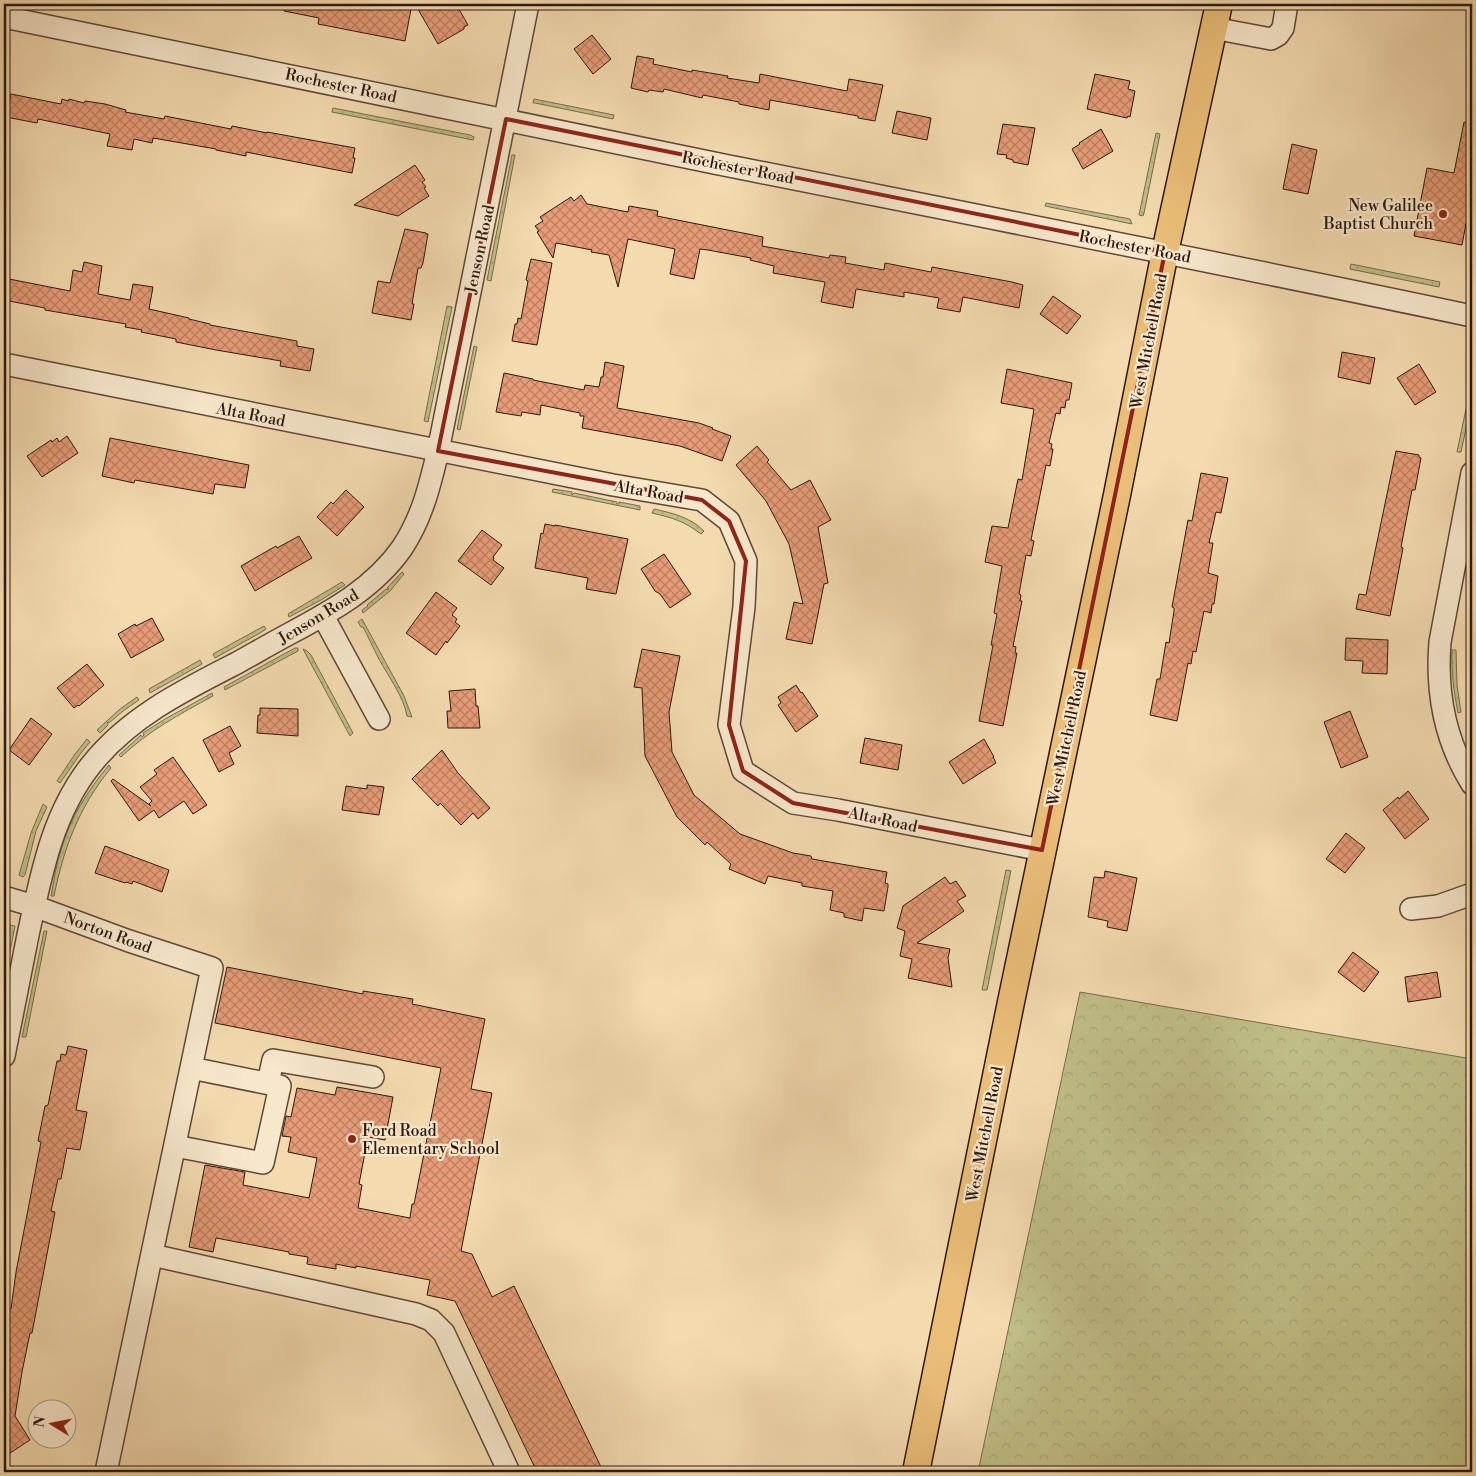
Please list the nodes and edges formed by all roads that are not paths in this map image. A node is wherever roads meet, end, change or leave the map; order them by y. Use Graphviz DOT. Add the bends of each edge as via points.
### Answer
graph roads {
  1 [pos="528,4"];
  2 [pos="1287,4"];
  3 [pos="1216,16"];
  4 [pos="4,17"];
  5 [pos="506,119"];
  6 [pos="1165,252"];
  7 [pos="1472,316"];
  8 [pos="4,364"];
  9 [pos="438,451"];
  10 [pos="1472,473"];
  11 [pos="324,616"];
  12 [pos="379,719"];
  13 [pos="1472,784"];
  14 [pos="1042,850"];
  15 [pos="1472,894"];
  16 [pos="4,896"];
  17 [pos="34,906"];
  18 [pos="1411,909"];
  19 [pos="4,1056"];
  20 [pos="191,1068"];
  21 [pos="373,1077"];
  22 [pos="268,1083"];
  23 [pos="175,1146"];
  24 [pos="152,1255"];
  25 [pos="106,1472"];
  26 [pos="509,1472"];
  27 [pos="916,1472"];
  1 -- 5 [label="street, Jenson Road"];
  2 -- 3 [label="street" via="1283,28 1271,39"];
  3 -- 6 [label="main road, West Mitchell Road"];
  4 -- 5 [label="street, Rochester Road"];
  5 -- 6 [label="street, Rochester Road"];
  5 -- 9 [label="street, Jenson Road"];
  6 -- 7 [label="street, Rochester Road"];
  6 -- 14 [label="main road, West Mitchell Road" via="1114,513"];
  8 -- 9 [label="street, Alta Road"];
  9 -- 11 [label="street, Jenson Road" via="422,510 403,546 375,579"];
  9 -- 14 [label="street, Alta Road" via="702,500 729,521 746,560 744,607 729,725 743,771 793,802"];
  10 -- 13 [label="street" via="1440,642 1439,667 1445,722 1464,772"];
  11 -- 12 [label="street"];
  11 -- 17 [label="street, Jenson Road" via="153,709 103,751 80,780 56,824"];
  14 -- 27 [label="main road, West Mitchell Road"];
  15 -- 18 [label="street" via="1438,906"];
  16 -- 17 [label="street, Norton Road"];
  17 -- 19 [label="street, Jenson Road"];
  17 -- 20 [label="street, Norton Road" via="212,968"];
  20 -- 22 [label="street"];
  20 -- 23 [label="street"];
  21 -- 22 [label="street" via="273,1060"];
  22 -- 23 [label="street" via="280,1086 263,1163"];
  23 -- 24 [label="street"];
  24 -- 25 [label="street"];
  24 -- 26 [label="street" via="416,1314 430,1320 444,1333"];
}
